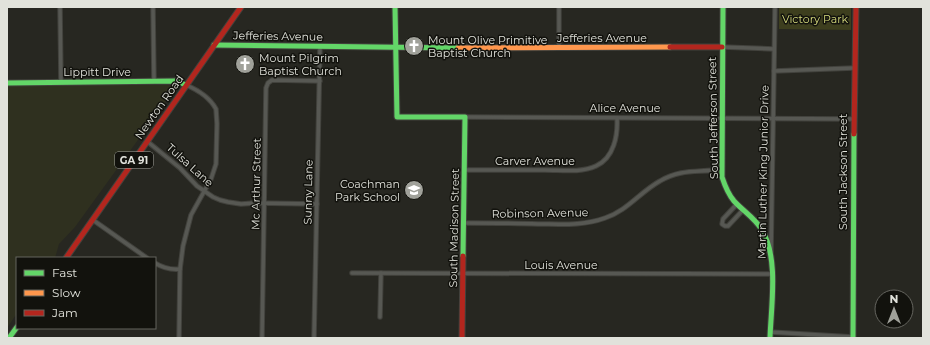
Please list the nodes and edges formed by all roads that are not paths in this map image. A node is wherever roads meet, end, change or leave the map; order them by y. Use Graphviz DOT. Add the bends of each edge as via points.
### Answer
graph roads {
  1 [pos="60,7"];
  2 [pos="153,7"];
  3 [pos="241,7"];
  4 [pos="395,7"];
  5 [pos="559,7"];
  6 [pos="723,7"];
  7 [pos="774,7"];
  8 [pos="856,7"];
  9 [pos="214,45"];
  10 [pos="320,47"];
  11 [pos="394,48"];
  12 [pos="559,48"];
  13 [pos="722,48"];
  14 [pos="774,49"];
  15 [pos="854,68"];
  16 [pos="774,71"];
  17 [pos="154,81"];
  18 [pos="320,81"];
  19 [pos="61,82"];
  20 [pos="7,83"];
  21 [pos="186,85"];
  22 [pos="465,117"];
  23 [pos="617,118"];
  24 [pos="722,118"];
  25 [pos="772,118"];
  26 [pos="854,119"];
  27 [pos="148,142"];
  28 [pos="722,169"];
  29 [pos="465,170"];
  30 [pos="204,191"];
  31 [pos="265,203"];
  32 [pos="317,204"];
  33 [pos="737,204"];
  34 [pos="743,210"];
  35 [pos="93,220"];
  36 [pos="464,223"];
  37 [pos="67,257"];
  38 [pos="146,257"];
  39 [pos="771,261"];
  40 [pos="156,264"];
  41 [pos="180,270"];
  42 [pos="352,273"];
  43 [pos="381,273"];
  44 [pos="464,274"];
  45 [pos="771,274"];
  46 [pos="380,317"];
  47 [pos="16,328"];
  48 [pos="770,332"];
  49 [pos="853,337"];
  50 [pos="9,338"];
  51 [pos="179,338"];
  52 [pos="262,338"];
  53 [pos="314,338"];
  54 [pos="462,338"];
  55 [pos="770,338"];
  1 -- 19 [label="street"];
  2 -- 17 [label="street"];
  3 -- 9 [label="street, Newton Road / GA 91"];
  4 -- 11 [label="street"];
  5 -- 12 [label="street"];
  6 -- 13 [label="street, South Jefferson Street"];
  7 -- 14 [label="street, Martin Luther King Junior Drive"];
  8 -- 15 [label="street, South Jackson Street"];
  9 -- 10 [label="street, Jefferies Avenue"];
  9 -- 21 [label="street, Newton Road / GA 91"];
  10 -- 11 [label="street, Jefferies Avenue"];
  10 -- 18 [label="street, Sunny Lane"];
  11 -- 12 [label="street, Jefferies Avenue"];
  11 -- 22 [label="street, Alice Avenue" via="397,117"];
  12 -- 13 [label="street, Jefferies Avenue"];
  13 -- 14 [label="street, Jefferies Avenue"];
  13 -- 24 [label="street, South Jefferson Street"];
  14 -- 16 [label="street, Martin Luther King Junior Drive"];
  15 -- 16 [label="street"];
  15 -- 26 [label="street, South Jackson Street"];
  16 -- 25 [label="street, Martin Luther King Junior Drive"];
  17 -- 19 [label="street, Lippitt Drive"];
  17 -- 21 [label="street, Lippitt Drive" via="176,81"];
  18 -- 31 [label="street, Mc Arthur Street" via="272,80 268,83"];
  18 -- 32 [label="street, Sunny Lane"];
  19 -- 20 [label="street, Lippitt Drive"];
  21 -- 27 [label="street, Newton Road / GA 91"];
  21 -- 30 [label="street" via="207,98 217,112 216,164"];
  22 -- 23 [label="street, Alice Avenue"];
  22 -- 29 [label="street, South Madison Street"];
  23 -- 24 [label="street, Alice Avenue"];
  23 -- 29 [label="street, Carver Avenue" via="613,148 596,166 577,170"];
  24 -- 25 [label="street, Alice Avenue"];
  24 -- 28 [label="street, South Jefferson Street"];
  25 -- 26 [label="street, Alice Avenue"];
  25 -- 39 [label="street, Martin Luther King Junior Drive"];
  26 -- 49 [label="street, South Jackson Street"];
  27 -- 30 [label="street, Tulsa Lane"];
  27 -- 35 [label="street, Newton Road / GA 91"];
  28 -- 33 [label="street, South Jefferson Street" via="725,188"];
  28 -- 36 [label="street, Robinson Avenue" via="692,170 669,176 607,218 590,222"];
  29 -- 36 [label="street, South Madison Street"];
  30 -- 31 [label="street, Tulsa Lane" via="228,202"];
  30 -- 41 [label="street" via="188,224"];
  31 -- 32 [label="street, Tulsa Lane"];
  31 -- 52 [label="street, Mc Arthur Street"];
  32 -- 53 [label="street, Sunny Lane"];
  33 -- 34 [label="street, South Jefferson Street"];
  33 -- 34 [label="street" via="723,219 722,224 728,226"];
  34 -- 39 [label="street, South Jefferson Street" via="763,231"];
  35 -- 37 [label="street, Newton Road / GA 91"];
  35 -- 38 [label="street"];
  36 -- 44 [label="street, South Madison Street"];
  39 -- 45 [label="street, Martin Luther King Junior Drive"];
  40 -- 41 [label="street"];
  41 -- 51 [label="street"];
  42 -- 43 [label="street, Louis Avenue"];
  43 -- 44 [label="street, Louis Avenue"];
  43 -- 46 [label="street"];
  44 -- 45 [label="street, Louis Avenue"];
  44 -- 54 [label="street, South Madison Street"];
  45 -- 48 [label="street, Martin Luther King Junior Drive"];
  47 -- 50 [label="street"];
  48 -- 49 [label="street"];
  48 -- 55 [label="street, Martin Luther King Junior Drive"];
}
